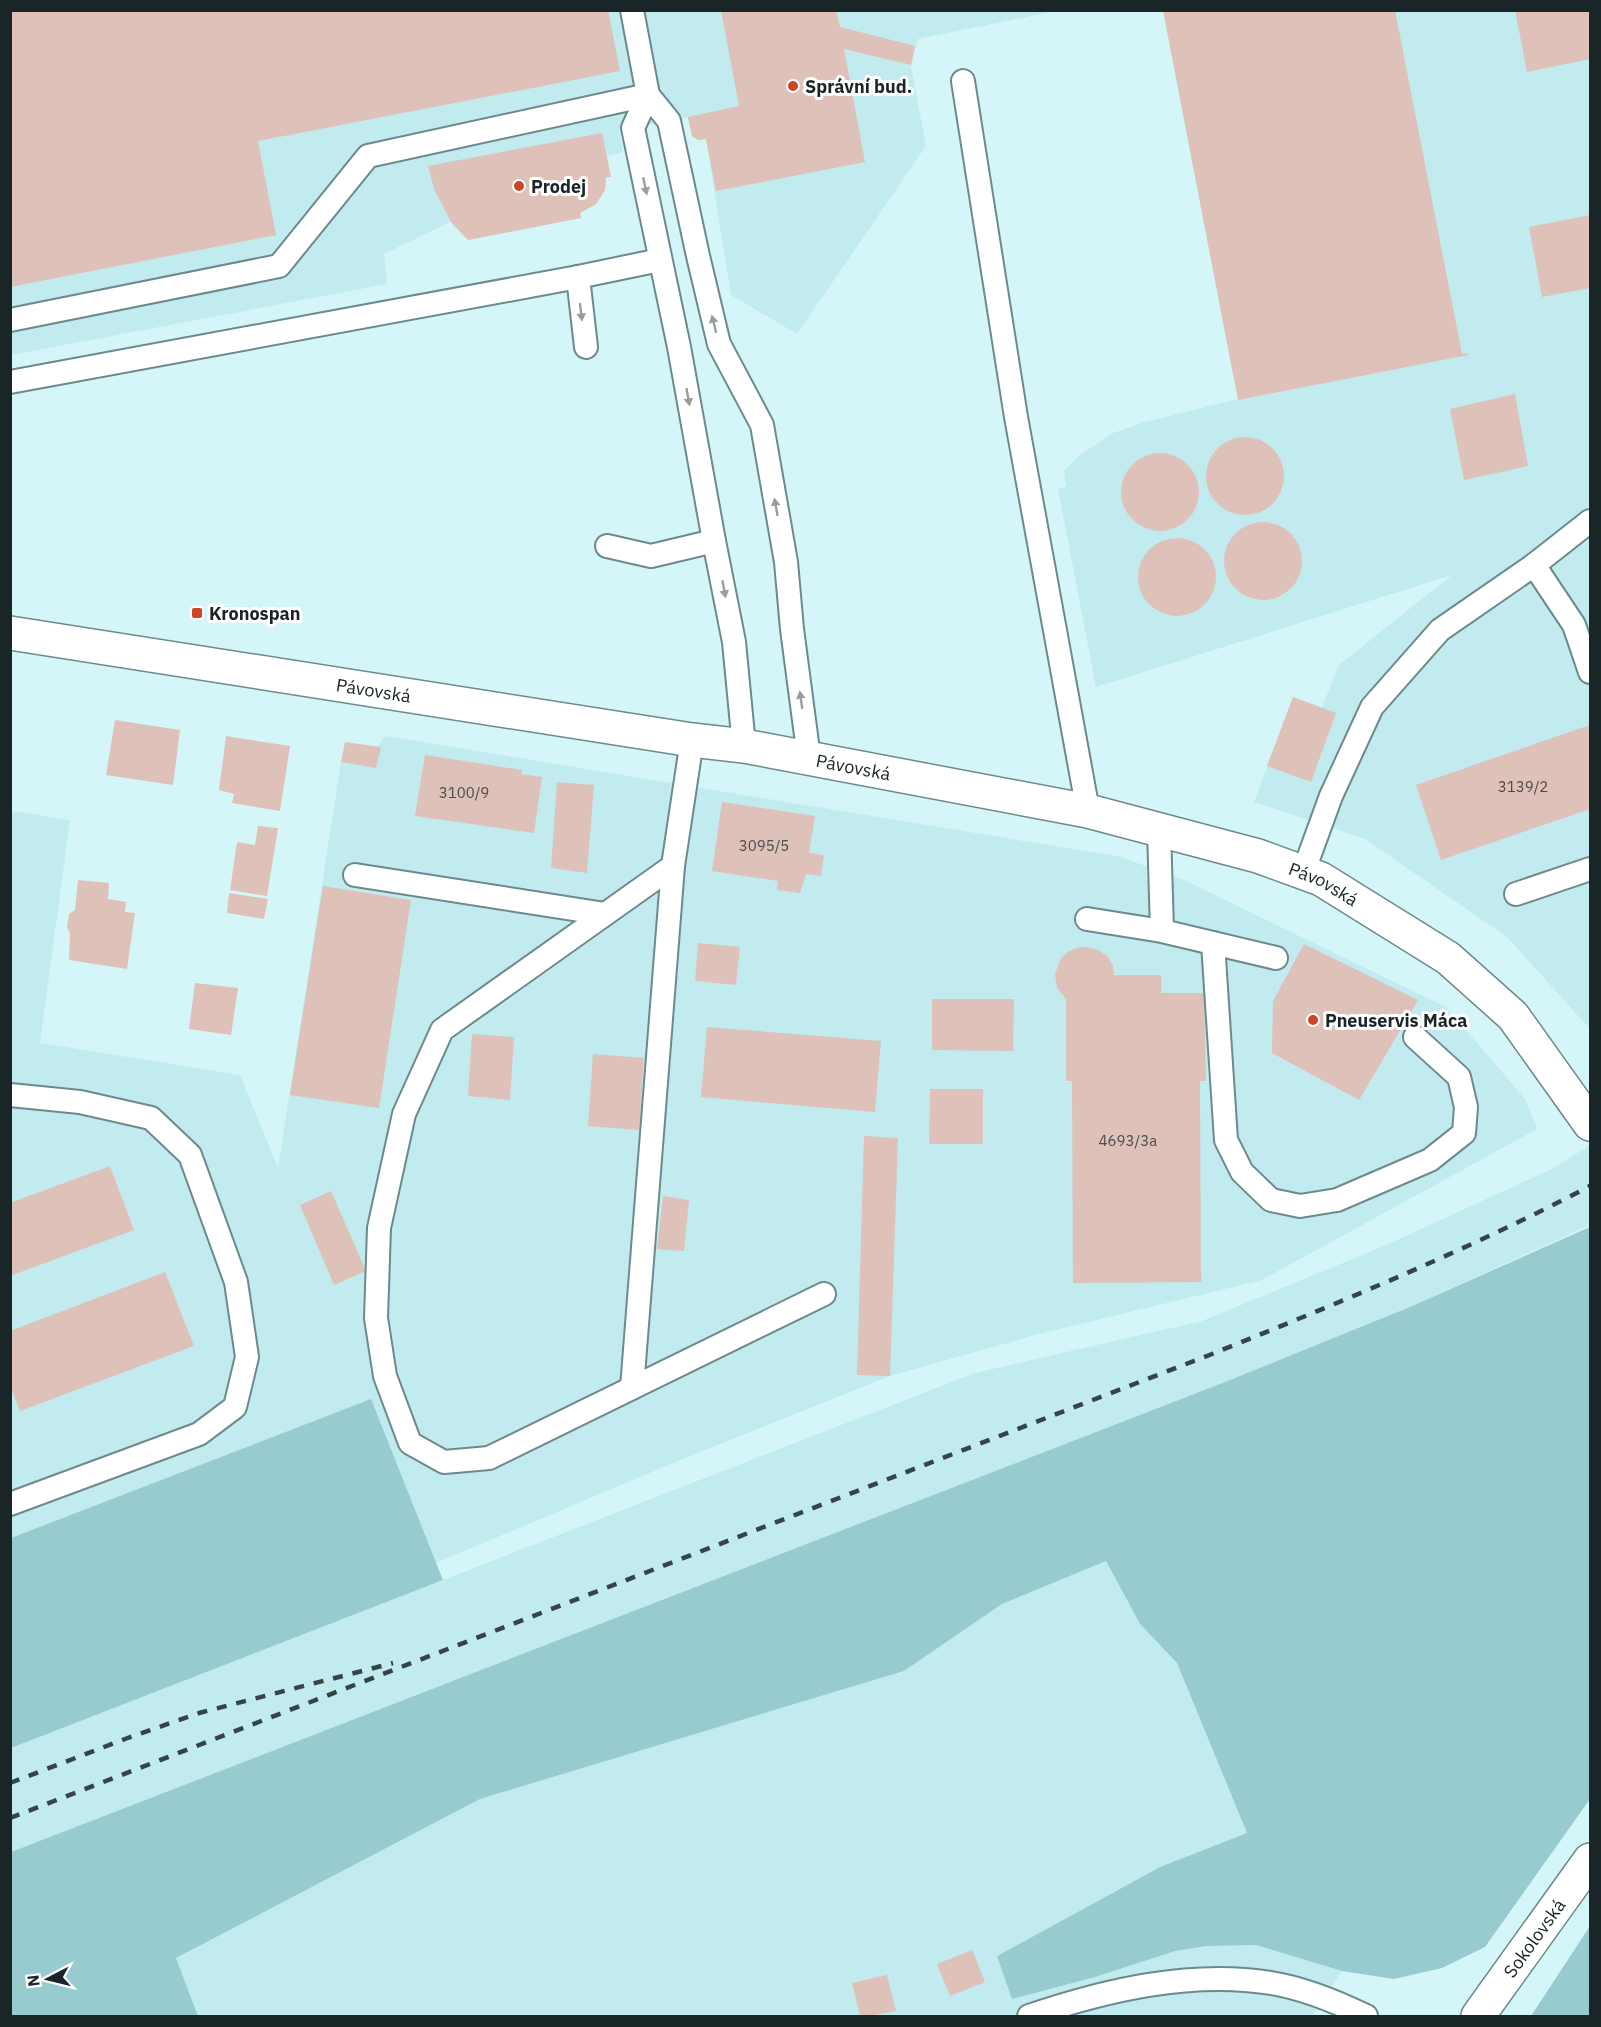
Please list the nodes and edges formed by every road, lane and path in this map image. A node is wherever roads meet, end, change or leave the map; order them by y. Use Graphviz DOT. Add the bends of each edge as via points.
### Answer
graph roads {
  1 [pos="632,10"];
  2 [pos="963,81"];
  3 [pos="648,96"];
  4 [pos="660,260"];
  5 [pos="578,277"];
  6 [pos="10,320"];
  7 [pos="586,347"];
  8 [pos="10,382"];
  9 [pos="1590,521"];
  10 [pos="714,541"];
  11 [pos="607,546"];
  12 [pos="1534,565"];
  13 [pos="10,633"];
  14 [pos="1590,672"];
  15 [pos="692,740"];
  16 [pos="744,746"];
  17 [pos="809,758"];
  18 [pos="1088,811"];
  19 [pos="1159,829"];
  20 [pos="673,866"];
  21 [pos="1590,869"];
  22 [pos="1303,873"];
  23 [pos="355,875"];
  24 [pos="1516,894"];
  25 [pos="604,914"];
  26 [pos="1087,919"];
  27 [pos="1162,931"];
  28 [pos="1214,943"];
  29 [pos="1276,958"];
  30 [pos="1415,1037"];
  31 [pos="10,1095"];
  32 [pos="1590,1124"];
  33 [pos="824,1294"];
  34 [pos="632,1388"];
  35 [pos="10,1504"];
  36 [pos="1590,1860"];
  37 [pos="1029,2016"];
  38 [pos="1366,2016"];
  39 [pos="1478,2016"];
  1 -- 3 [label="lane"];
  2 -- 18 [label="lane" via="1016,417"];
  3 -- 4 [label="lane, one-way" via="633,128"];
  3 -- 6 [label="lane" via="368,156 279,266"];
  17 -- 3 [label="lane, one-way" via="786,562 762,425 719,344 669,121"];
  4 -- 5 [label="lane"];
  4 -- 10 [label="lane, one-way"];
  5 -- 7 [label="lane, one-way"];
  5 -- 8 [label="lane"];
  9 -- 12 [label="lane"];
  10 -- 11 [label="lane" via="651,556"];
  10 -- 16 [label="lane, one-way" via="734,642"];
  12 -- 14 [label="lane" via="1574,625"];
  12 -- 22 [label="lane" via="1440,630 1372,707 1331,796"];
  13 -- 15 [label="street, Pávovská"];
  15 -- 16 [label="street, Pávovská"];
  15 -- 20 [label="lane"];
  16 -- 17 [label="street, Pávovská"];
  17 -- 18 [label="street, Pávovská"];
  18 -- 19 [label="street, Pávovská"];
  19 -- 22 [label="street, Pávovská" via="1258,856"];
  19 -- 27 [label="lane"];
  20 -- 25 [label="lane"];
  20 -- 34 [label="lane"];
  21 -- 24 [label="lane"];
  22 -- 32 [label="street, Pávovská" via="1322,879 1448,958 1514,1016"];
  23 -- 25 [label="lane"];
  25 -- 34 [label="lane" via="442,1030 404,1114 379,1228 376,1318 385,1376 410,1443 444,1462 489,1458"];
  26 -- 27 [label="lane"];
  27 -- 28 [label="lane"];
  28 -- 29 [label="lane"];
  28 -- 30 [label="lane" via="1226,1140 1242,1172 1271,1200 1300,1206 1337,1200 1430,1160 1464,1133 1466,1107 1460,1077"];
  31 -- 35 [label="lane" via="80,1102 151,1118 190,1155 236,1282 247,1357 235,1407 199,1434"];
  33 -- 34 [label="lane"];
  36 -- 39 [label="street, Sokolovská"];
  37 -- 38 [label="lane" via="1149,1985 1206,1978 1272,1983 1338,2002"];
}
